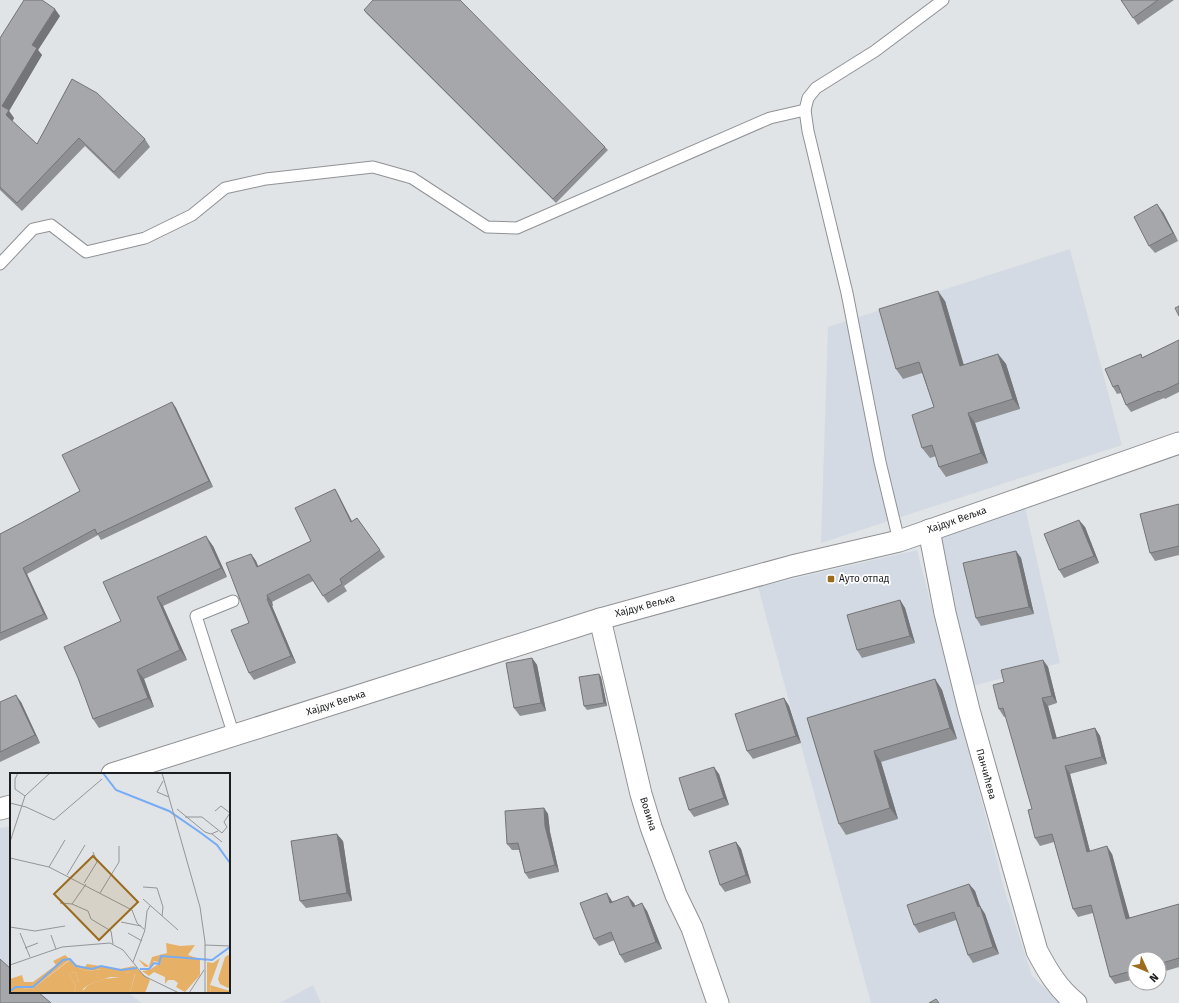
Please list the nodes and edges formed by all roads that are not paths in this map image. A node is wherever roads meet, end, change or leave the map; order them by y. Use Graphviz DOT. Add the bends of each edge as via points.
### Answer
graph roads {
  1 [pos="943,0"];
  2 [pos="805,110"];
  3 [pos="0,264"];
  4 [pos="1179,443"];
  5 [pos="929,530"];
  6 [pos="899,541"];
  7 [pos="233,601"];
  8 [pos="600,619"];
  9 [pos="234,736"];
  10 [pos="115,773"];
  11 [pos="10,806"];
  12 [pos="0,809"];
  13 [pos="718,1003"];
  14 [pos="1076,1003"];
  1 -- 2 [label="lane" via="875,50 816,88 808,98"];
  2 -- 3 [label="lane" via="770,118 517,228 487,227 412,178 372,167 266,179 225,188 192,215 145,238 86,252 51,225 33,229"];
  2 -- 6 [label="lane" via="847,293 878,454"];
  4 -- 5 [label="street, Хајдук Вељка"];
  5 -- 6 [label="street, Хајдук Вељка"];
  5 -- 14 [label="street, Панчићева" via="968,710 1037,951 1047,971"];
  6 -- 8 [label="street, Хајдук Вељка" via="792,566"];
  7 -- 9 [label="lane" via="196,616"];
  8 -- 9 [label="street, Хајдук Вељка"];
  8 -- 13 [label="street, Вовина" via="651,828 676,895 692,928"];
  9 -- 10 [label="street, Хајдук Вељка"];
  11 -- 12 [label="street"];
}
